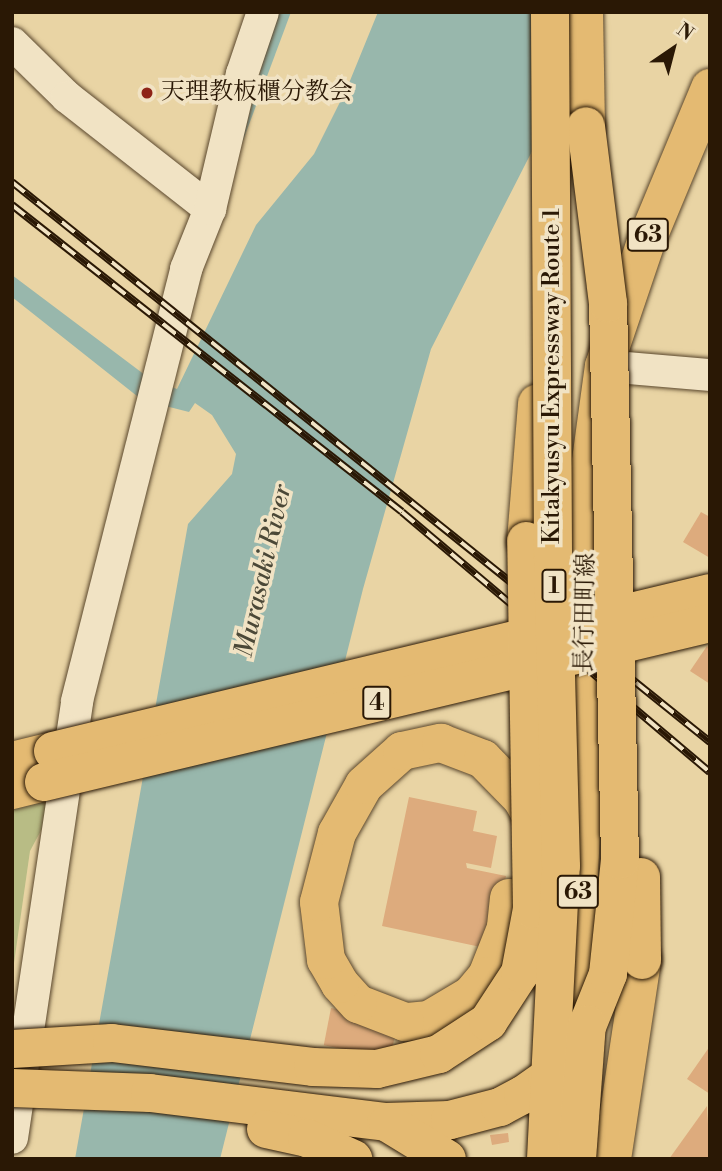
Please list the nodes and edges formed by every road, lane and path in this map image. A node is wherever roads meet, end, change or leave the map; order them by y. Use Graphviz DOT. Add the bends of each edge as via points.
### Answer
graph roads {
  1 [pos="262,12"];
  2 [pos="542,12"];
  3 [pos="550,12"];
  4 [pos="584,12"];
  5 [pos="12,43"];
  6 [pos="707,103"];
  7 [pos="586,126"];
  8 [pos="210,209"];
  9 [pos="604,366"];
  10 [pos="710,375"];
  11 [pos="526,541"];
  12 [pos="616,543"];
  13 [pos="710,593"];
  14 [pos="710,623"];
  15 [pos="12,761"];
  16 [pos="37,775"];
  17 [pos="573,1027"];
  18 [pos="12,1049"];
  19 [pos="12,1065"];
  20 [pos="12,1088"];
  21 [pos="12,1102"];
  22 [pos="12,1138"];
  23 [pos="353,1159"];
  24 [pos="447,1159"];
  25 [pos="546,1159"];
  26 [pos="563,1159"];
  27 [pos="577,1159"];
  28 [pos="612,1159"];
  1 -- 8 [label="street"];
  2 -- 11 [label="main road" via="540,349"];
  3 -- 25 [label="main road, Kitakyusyu Expressway Route 1 / 1, bridge" via="561,866"];
  4 -- 7 [label="main road, Kitakyusyu Expressway Route 1 / 1"];
  5 -- 8 [label="street" via="67,97"];
  6 -- 9 [label="main road, 長行田町線 / 63" via="646,242"];
  7 -- 12 [label="main road, bridge" via="608,303"];
  7 -- 27 [label="main road, Kitakyusyu Expressway Route 1 / 1, bridge" via="593,873"];
  8 -- 22 [label="street" via="186,269 78,701"];
  9 -- 10 [label="street"];
  9 -- 17 [label="main road, 長行田町線 / 63" via="589,475"];
  11 -- 17 [label="main road, bridge" via="517,625 509,898 498,954 471,995 429,1020 405,1023 358,1004 326,960 319,930 327,862 350,805 380,766 421,744 462,747 502,775 539,829 564,912"];
  11 -- 18 [label="main road, bridge" via="532,909 520,973 488,1022 439,1054 377,1069 313,1067 112,1043"];
  12 -- 20 [label="main road, bridge" via="620,860 614,939 600,1003 586,1029 547,1078 500,1107 422,1123 286,1112 106,1089"];
  12 -- 28 [label="main road, bridge" via="642,922 637,1010"];
  13 -- 16 [label="main road, 4, bridge"];
  14 -- 16 [label="main road, 4, bridge"];
  15 -- 16 [label="main road, 4"];
  17 -- 26 [label="main road, 長行田町線 / 63"];
  19 -- 24 [label="main road, bridge" via="128,1066 285,1090 368,1114 405,1130"];
  21 -- 23 [label="main road, bridge" via="101,1105 274,1130 307,1138"];
}
